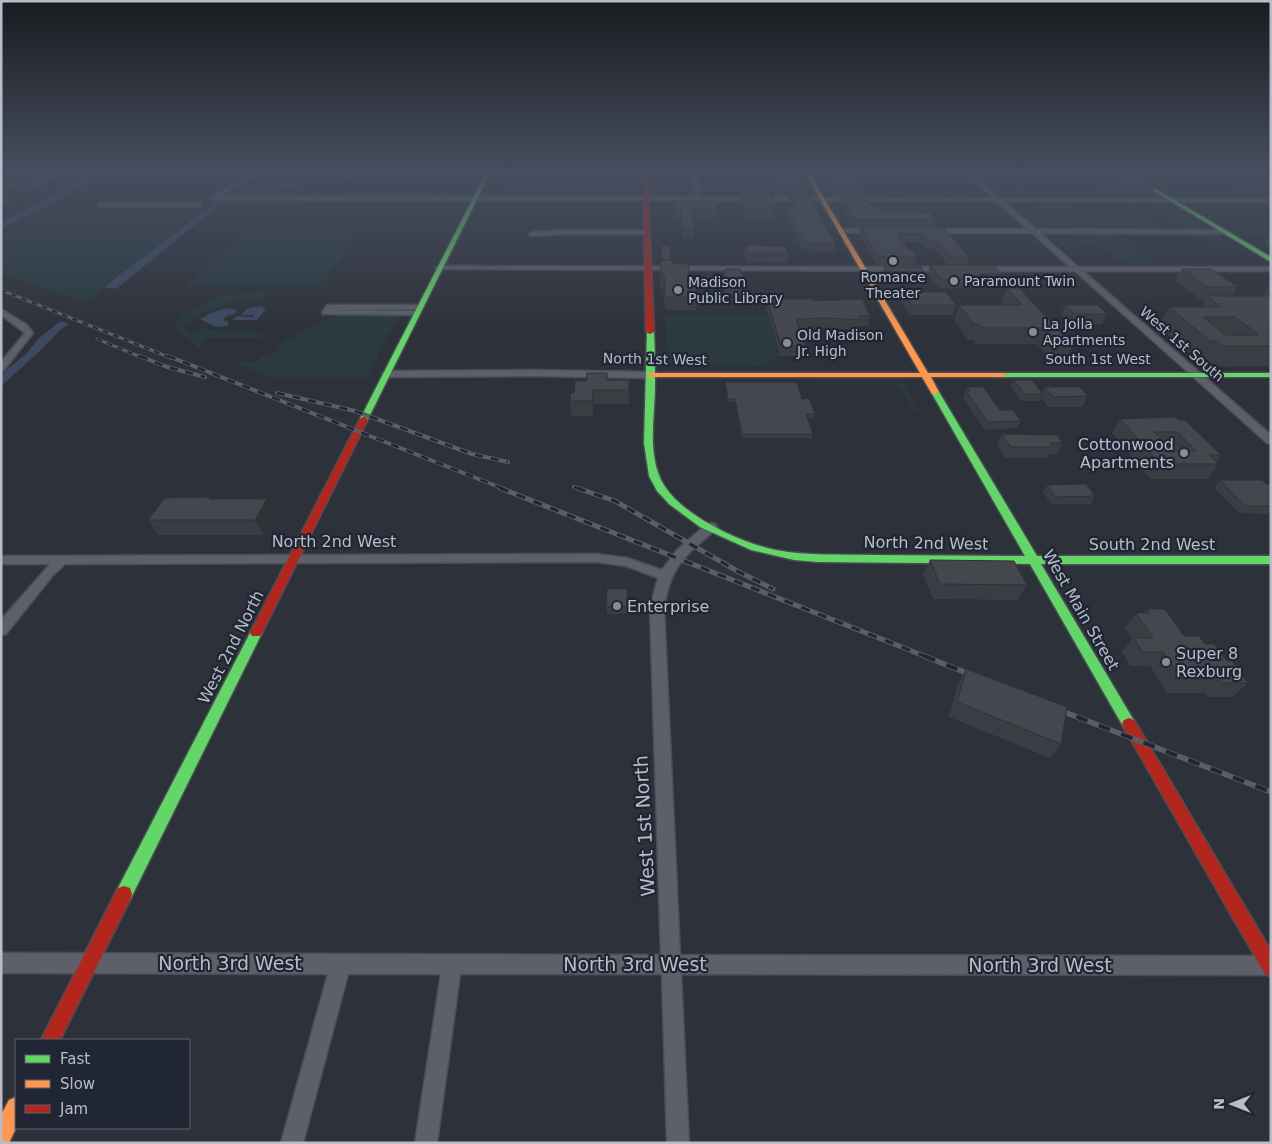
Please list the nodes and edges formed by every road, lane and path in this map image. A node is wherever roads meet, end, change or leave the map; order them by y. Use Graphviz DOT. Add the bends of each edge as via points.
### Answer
graph roads {
  1 [pos="460,226"];
  2 [pos="647,226"];
  3 [pos="838,226"];
  4 [pos="940,226"];
  5 [pos="1028,226"];
  6 [pos="1214,226"];
  7 [pos="841,231"];
  8 [pos="887,231"];
  9 [pos="921,231"];
  10 [pos="944,231"];
  11 [pos="1033,231"];
  12 [pos="647,232"];
  13 [pos="1223,232"];
  14 [pos="532,234"];
  15 [pos="951,239"];
  16 [pos="1271,260"];
  17 [pos="973,267"];
  18 [pos="439,268"];
  19 [pos="648,268"];
  20 [pos="863,268"];
  21 [pos="952,268"];
  22 [pos="1075,268"];
  23 [pos="1271,268"];
  24 [pos="418,310"];
  25 [pos="1,311"];
  26 [pos="1,368"];
  27 [pos="386,374"];
  28 [pos="925,374"];
  29 [pos="1196,374"];
  30 [pos="651,375"];
  31 [pos="1271,375"];
  32 [pos="1271,441"];
  33 [pos="711,527"];
  34 [pos="294,558"];
  35 [pos="1,560"];
  36 [pos="62,560"];
  37 [pos="1033,560"];
  38 [pos="1271,560"];
  39 [pos="664,575"];
  40 [pos="1,630"];
  41 [pos="1,962"];
  42 [pos="89,963"];
  43 [pos="341,963"];
  44 [pos="452,964"];
  45 [pos="672,964"];
  46 [pos="1270,967"];
  47 [pos="51,1039"];
  48 [pos="15,1109"];
  49 [pos="1,1137"];
  50 [pos="292,1143"];
  51 [pos="426,1143"];
  52 [pos="678,1143"];
  1 -- 18 [label="main road, West 2nd North"];
  2 -- 12 [label="main road"];
  3 -- 7 [label="main road, West Main Street"];
  4 -- 10 [label="street"];
  5 -- 11 [label="street, West 1st South"];
  6 -- 13 [label="main road"];
  7 -- 8 [label="street"];
  7 -- 20 [label="main road, West Main Street"];
  9 -- 10 [label="street"];
  10 -- 11 [label="street"];
  10 -- 15 [label="street"];
  11 -- 13 [label="street"];
  11 -- 22 [label="street, West 1st South"];
  12 -- 14 [label="street"];
  12 -- 19 [label="main road"];
  13 -- 16 [label="main road"];
  17 -- 22 [label="street"];
  18 -- 19 [label="street"];
  18 -- 24 [label="main road, West 2nd North"];
  19 -- 20 [label="street"];
  19 -- 30 [label="main road"];
  20 -- 21 [label="street"];
  20 -- 28 [label="main road, West Main Street"];
  22 -- 23 [label="street"];
  22 -- 29 [label="street, West 1st South"];
  24 -- 24 [label="street" via="330,307 326,312"];
  24 -- 27 [label="main road, West 2nd North"];
  25 -- 26 [label="street" via="28,333"];
  27 -- 30 [label="street, North 1st West"];
  27 -- 34 [label="main road, West 2nd North"];
  28 -- 29 [label="main road, South 1st West"];
  28 -- 30 [label="main road, North 1st West"];
  28 -- 37 [label="main road, West Main Street"];
  29 -- 31 [label="main road, South 1st West"];
  29 -- 32 [label="street, West 1st South"];
  30 -- 33 [label="main road" via="650,444 655,480 672,502"];
  33 -- 37 [label="main road, North 2nd West" via="769,552 818,558"];
  33 -- 39 [label="street, West 1st North" via="672,561"];
  34 -- 36 [label="street, North 2nd West"];
  34 -- 39 [label="street, North 2nd West" via="597,558 627,562"];
  34 -- 42 [label="main road, West 2nd North"];
  35 -- 36 [label="street, North 2nd West"];
  36 -- 40 [label="street"];
  37 -- 38 [label="main road, South 2nd West"];
  37 -- 46 [label="main road, West Main Street"];
  39 -- 45 [label="street, West 1st North" via="656,608"];
  41 -- 42 [label="street, North 3rd West"];
  42 -- 43 [label="street, North 3rd West"];
  42 -- 47 [label="main road, West 2nd North"];
  43 -- 44 [label="street, North 3rd West"];
  43 -- 50 [label="street"];
  44 -- 45 [label="street, North 3rd West"];
  44 -- 51 [label="street"];
  45 -- 46 [label="street, North 3rd West"];
  45 -- 52 [label="street, West 1st North"];
  48 -- 49 [label="main road"];
}
